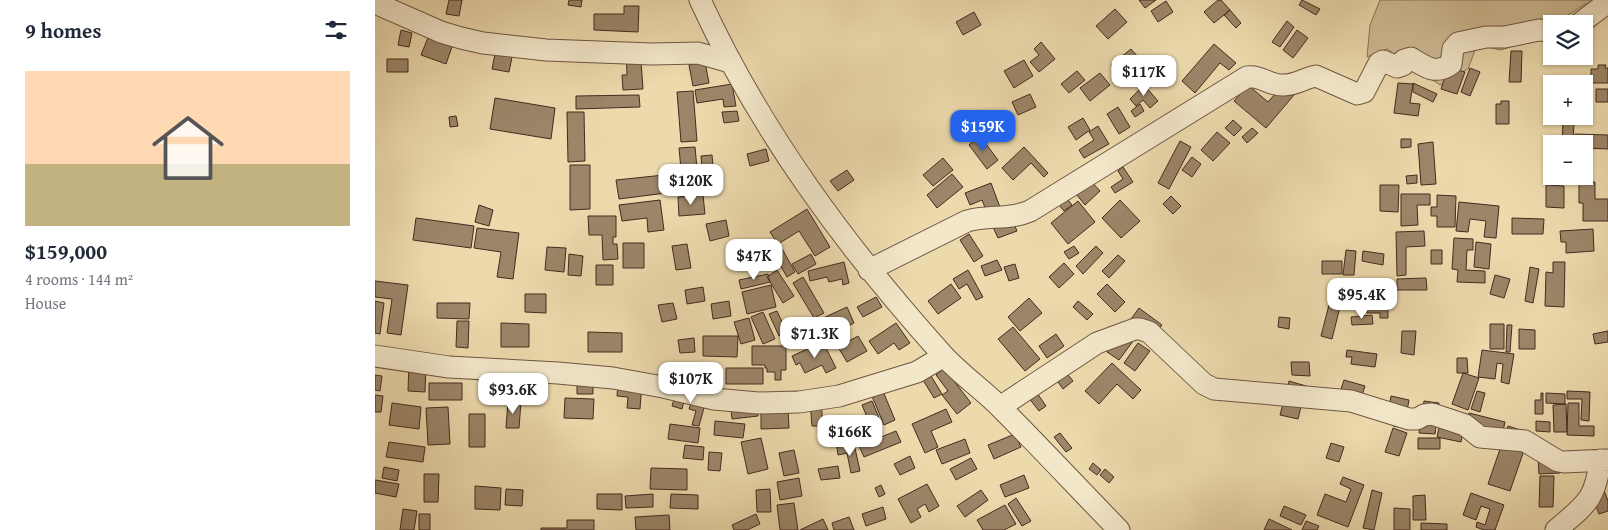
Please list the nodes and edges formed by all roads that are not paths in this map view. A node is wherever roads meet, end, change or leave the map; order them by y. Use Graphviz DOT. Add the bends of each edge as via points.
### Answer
graph roads {
  1 [pos="700,0"];
  2 [pos="1608,2"];
  3 [pos="375,3"];
  4 [pos="1591,15"];
  5 [pos="1543,30"];
  6 [pos="730,62"];
  7 [pos="869,270"];
  8 [pos="375,356"];
  9 [pos="944,356"];
  10 [pos="1000,407"];
  11 [pos="1604,460"];
  12 [pos="1119,530"];
  13 [pos="1556,530"];
  1 -- 6 [label="street"];
  2 -- 4 [label="street"];
  3 -- 6 [label="street" via="441,32 483,43 546,50 698,53"];
  5 -- 7 [label="street" via="1505,37 1485,36 1458,43 1453,49 1451,64 1441,70 1427,68 1411,58 1397,67 1383,61 1364,92 1357,94 1316,76 1283,85 1256,76 1247,77 1030,211 1014,217 967,221"];
  6 -- 7 [label="street" via="796,171"];
  7 -- 9 [label="street"];
  8 -- 9 [label="street" via="449,367 613,378 714,399 758,403 799,402 839,396 917,372"];
  9 -- 10 [label="street"];
  10 -- 11 [label="street" via="1097,343 1140,329 1149,332 1204,384 1214,389 1351,401 1409,420 1432,414 1465,425 1480,437 1525,441 1558,461"];
  10 -- 12 [label="street"];
  11 -- 13 [label="street" via="1592,495"];
}
